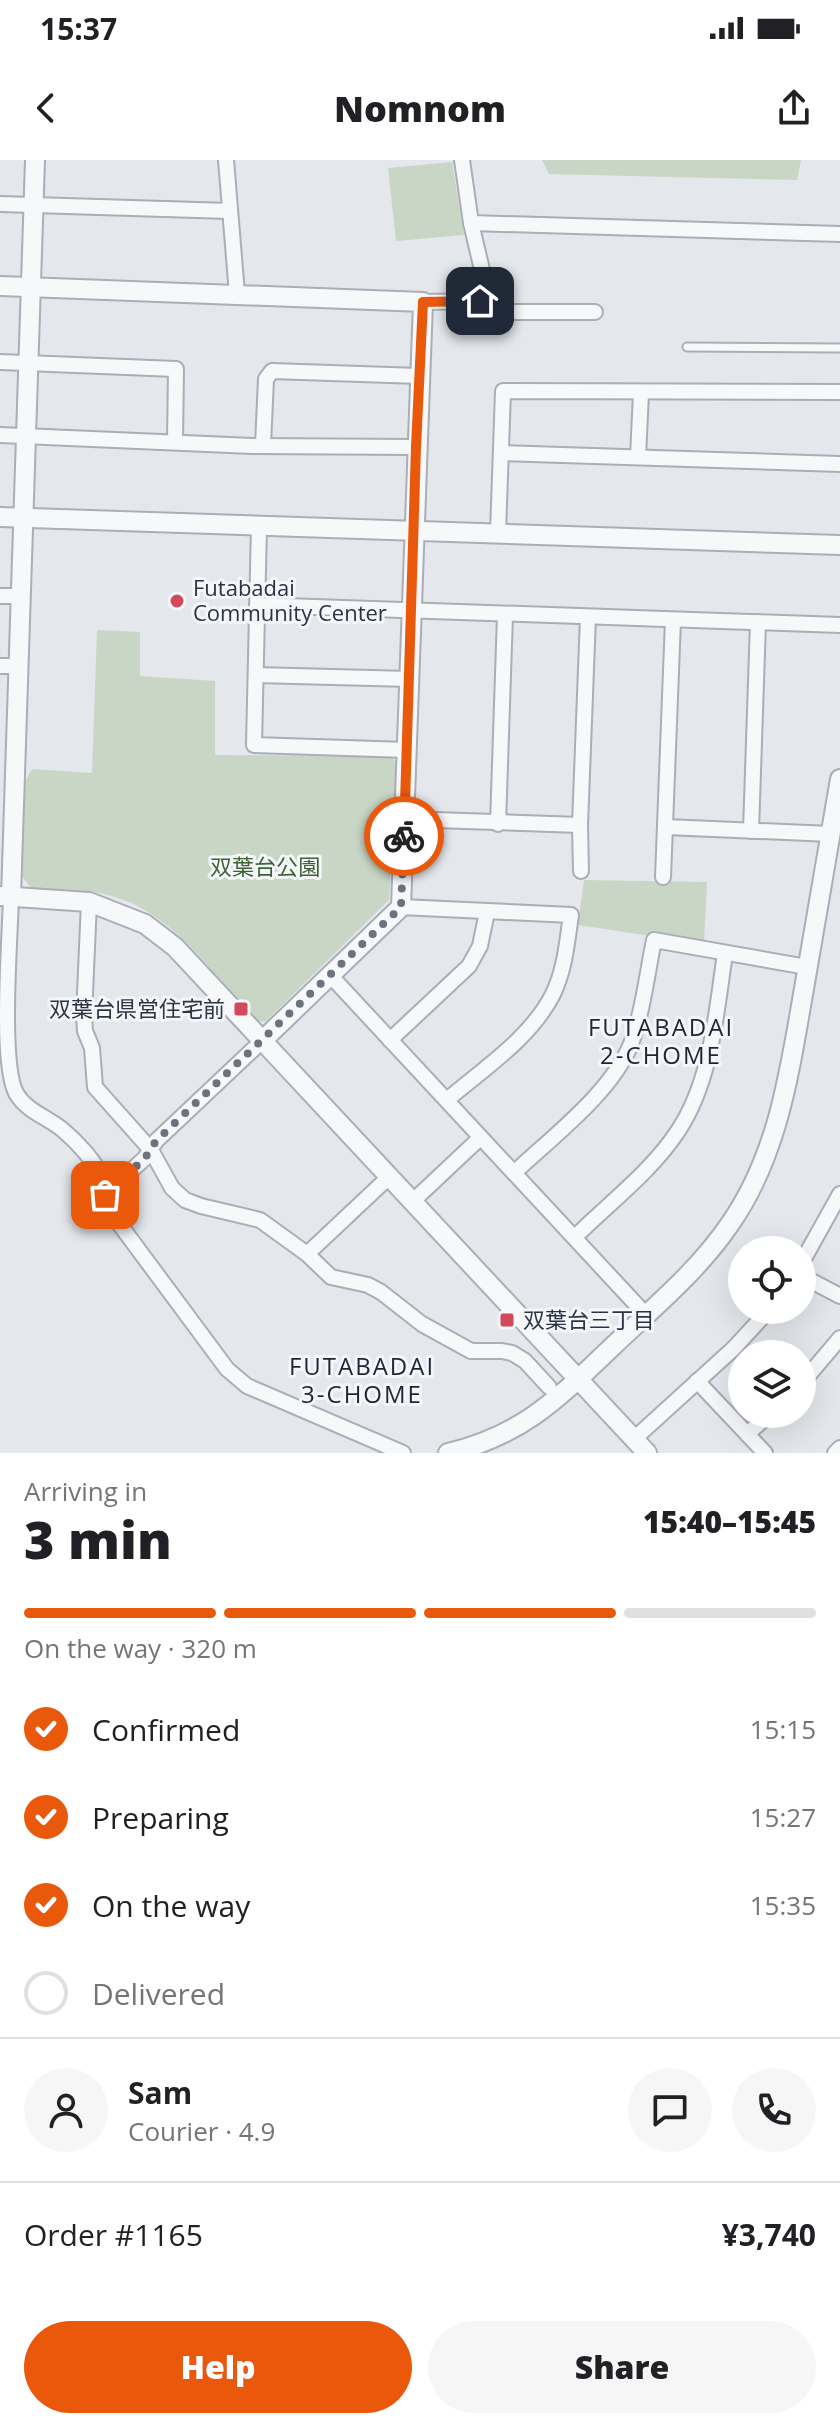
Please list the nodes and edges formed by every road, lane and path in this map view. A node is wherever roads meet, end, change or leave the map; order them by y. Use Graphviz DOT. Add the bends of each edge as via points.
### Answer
graph roads {
  1 [pos="35,160"];
  2 [pos="226,160"];
  3 [pos="462,160"];
  4 [pos="0,204"];
  5 [pos="34,205"];
  6 [pos="230,211"];
  7 [pos="471,223"];
  8 [pos="840,234"];
  9 [pos="0,286"];
  10 [pos="30,287"];
  11 [pos="237,294"];
  12 [pos="483,296"];
  13 [pos="423,302"];
  14 [pos="595,312"];
  15 [pos="687,347"];
  16 [pos="840,348"];
  17 [pos="0,362"];
  18 [pos="29,363"];
  19 [pos="419,376"];
  20 [pos="840,392"];
  21 [pos="641,393"];
  22 [pos="0,435"];
  23 [pos="26,436"];
  24 [pos="175,441"];
  25 [pos="263,445"];
  26 [pos="416,447"];
  27 [pos="501,453"];
  28 [pos="638,457"];
  29 [pos="840,464"];
  30 [pos="0,517"];
  31 [pos="24,517"];
  32 [pos="259,526"];
  33 [pos="414,531"];
  34 [pos="498,533"];
  35 [pos="840,545"];
  36 [pos="0,596"];
  37 [pos="20,596"];
  38 [pos="257,605"];
  39 [pos="413,610"];
  40 [pos="505,615"];
  41 [pos="588,617"];
  42 [pos="673,620"];
  43 [pos="758,622"];
  44 [pos="840,625"];
  45 [pos="9,666"];
  46 [pos="256,675"];
  47 [pos="410,679"];
  48 [pos="8,749"];
  49 [pos="407,750"];
  50 [pos="840,779"];
  51 [pos="7,819"];
  52 [pos="405,819"];
  53 [pos="498,824"];
  54 [pos="580,825"];
  55 [pos="666,827"];
  56 [pos="751,831"];
  57 [pos="831,834"];
  58 [pos="581,871"];
  59 [pos="663,877"];
  60 [pos="6,896"];
  61 [pos="89,902"];
  62 [pos="401,907"];
  63 [pos="487,912"];
  64 [pos="725,954"];
  65 [pos="807,967"];
  66 [pos="329,974"];
  67 [pos="4,975"];
  68 [pos="390,1040"];
  69 [pos="262,1041"];
  70 [pos="4,1043"];
  71 [pos="447,1100"];
  72 [pos="480,1138"];
  73 [pos="151,1150"];
  74 [pos="514,1173"];
  75 [pos="390,1176"];
  76 [pos="840,1194"];
  77 [pos="105,1195"];
  78 [pos="413,1201"];
  79 [pos="575,1237"];
  80 [pos="816,1237"];
  81 [pos="307,1254"];
  82 [pos="816,1283"];
  83 [pos="840,1296"];
  84 [pos="646,1315"];
  85 [pos="756,1324"];
  86 [pos="840,1338"];
  87 [pos="544,1342"];
  88 [pos="525,1361"];
  89 [pos="816,1366"];
  90 [pos="578,1379"];
  91 [pos="697,1381"];
  92 [pos="549,1387"];
  93 [pos="754,1428"];
  94 [pos="747,1434"];
  95 [pos="641,1446"];
  96 [pos="840,1448"];
  97 [pos="480,1449"];
  98 [pos="403,1453"];
  99 [pos="448,1453"];
  100 [pos="765,1453"];
  101 [pos="835,1453"];
  1 -- 5 [label="street"];
  2 -- 6 [label="street"];
  3 -- 7 [label="street"];
  4 -- 5 [label="street"];
  5 -- 6 [label="street"];
  5 -- 10 [label="street"];
  6 -- 11 [label="street"];
  7 -- 8 [label="street"];
  7 -- 12 [label="street" via="487,291"];
  9 -- 10 [label="street"];
  10 -- 11 [label="street"];
  10 -- 18 [label="street"];
  11 -- 13 [label="street"];
  12 -- 13 [label="street" via="480,301"];
  12 -- 14 [label="street" via="509,312"];
  13 -- 19 [label="street"];
  15 -- 16 [label="lane"];
  17 -- 18 [label="street"];
  18 -- 23 [label="street"];
  18 -- 24 [label="street" via="176,369"];
  19 -- 25 [label="street" via="272,371 266,379"];
  19 -- 26 [label="street"];
  20 -- 21 [label="street"];
  21 -- 27 [label="street" via="503,391"];
  21 -- 28 [label="street"];
  22 -- 23 [label="street"];
  23 -- 24 [label="street"];
  23 -- 31 [label="street"];
  24 -- 25 [label="street"];
  25 -- 26 [label="street"];
  26 -- 33 [label="street"];
  27 -- 28 [label="street"];
  27 -- 34 [label="street"];
  28 -- 29 [label="street"];
  30 -- 31 [label="street"];
  31 -- 32 [label="street"];
  31 -- 37 [label="street"];
  32 -- 33 [label="street"];
  32 -- 38 [label="street"];
  33 -- 34 [label="street"];
  33 -- 39 [label="street"];
  34 -- 35 [label="street"];
  36 -- 37 [label="street"];
  37 -- 45 [label="street"];
  38 -- 39 [label="street"];
  38 -- 46 [label="street"];
  39 -- 40 [label="street"];
  39 -- 47 [label="street"];
  40 -- 41 [label="street"];
  40 -- 53 [label="street"];
  41 -- 42 [label="street"];
  41 -- 54 [label="street"];
  42 -- 43 [label="street"];
  42 -- 55 [label="street"];
  43 -- 44 [label="street"];
  43 -- 56 [label="street"];
  45 -- 48 [label="street"];
  46 -- 47 [label="street"];
  46 -- 49 [label="street" via="254,745"];
  47 -- 49 [label="street"];
  48 -- 51 [label="street"];
  49 -- 52 [label="street"];
  50 -- 57 [label="street"];
  51 -- 60 [label="street"];
  52 -- 53 [label="street"];
  52 -- 62 [label="street"];
  53 -- 54 [label="street"];
  54 -- 58 [label="street"];
  55 -- 56 [label="street"];
  55 -- 59 [label="street"];
  56 -- 57 [label="street"];
  57 -- 65 [label="street"];
  60 -- 61 [label="street"];
  60 -- 67 [label="street"];
  61 -- 69 [label="street" via="145,924 175,947"];
  61 -- 73 [label="street" via="84,1016 95,1087"];
  62 -- 63 [label="street"];
  62 -- 66 [label="street"];
  63 -- 68 [label="street" via="480,946 469,966"];
  63 -- 71 [label="street" via="571,915 566,950 552,995 530,1027"];
  64 -- 65 [label="street"];
  64 -- 74 [label="street" via="654,940 641,1008 616,1069 589,1103"];
  64 -- 79 [label="street" via="707,1061 679,1130"];
  65 -- 84 [label="street" via="785,1096 758,1175 708,1253"];
  66 -- 68 [label="street"];
  66 -- 69 [label="street"];
  67 -- 70 [label="street"];
  68 -- 71 [label="street"];
  69 -- 73 [label="street"];
  69 -- 75 [label="street"];
  70 -- 77 [label="street" via="15,1090 32,1110 64,1131 99,1171"];
  71 -- 72 [label="street"];
  72 -- 74 [label="street"];
  72 -- 78 [label="street"];
  73 -- 77 [label="street"];
  73 -- 81 [label="street" via="172,1188 185,1200 260,1220"];
  74 -- 79 [label="street"];
  75 -- 78 [label="street"];
  75 -- 81 [label="street"];
  76 -- 80 [label="street"];
  77 -- 98 [label="street" via="112,1214 227,1369 247,1386"];
  78 -- 87 [label="street"];
  79 -- 84 [label="street"];
  81 -- 88 [label="street" via="331,1277 368,1285 471,1351 502,1351"];
  82 -- 83 [label="street"];
  84 -- 90 [label="street"];
  85 -- 91 [label="street"];
  86 -- 89 [label="street"];
  87 -- 88 [label="street"];
  87 -- 90 [label="street"];
  88 -- 92 [label="street"];
  90 -- 95 [label="street"];
  90 -- 97 [label="street" via="542,1412"];
  91 -- 94 [label="street"];
  91 -- 95 [label="street"];
  93 -- 94 [label="street"];
  94 -- 100 [label="street"];
  96 -- 101 [label="street"];
  97 -- 99 [label="street"];
}
